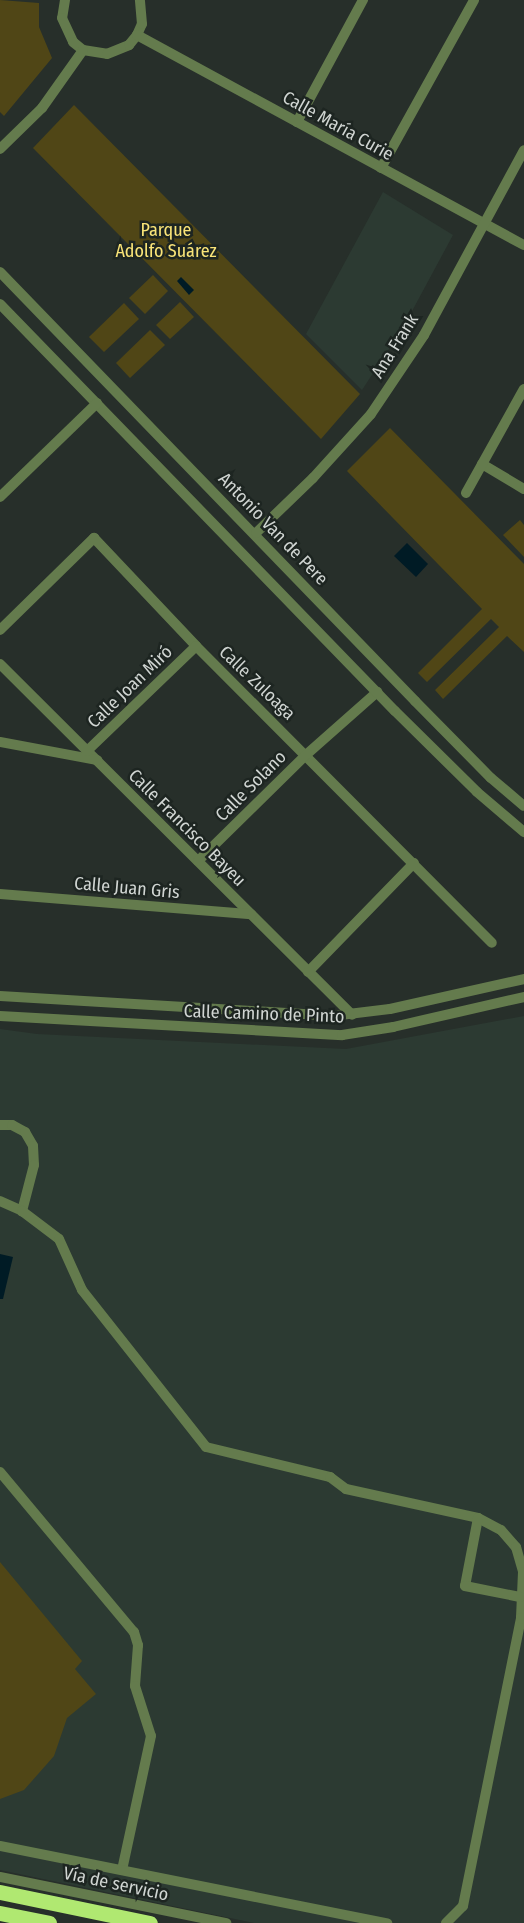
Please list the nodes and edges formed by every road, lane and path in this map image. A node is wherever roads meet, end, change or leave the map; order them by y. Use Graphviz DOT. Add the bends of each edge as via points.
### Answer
graph roads {
  1 [pos="65,0"];
  2 [pos="140,0"];
  3 [pos="363,0"];
  4 [pos="474,0"];
  5 [pos="137,35"];
  6 [pos="83,50"];
  7 [pos="297,122"];
  8 [pos="0,149"];
  9 [pos="524,150"];
  10 [pos="381,168"];
  11 [pos="484,224"];
  12 [pos="524,245"];
  13 [pos="0,272"];
  14 [pos="0,304"];
  15 [pos="524,389"];
  16 [pos="97,403"];
  17 [pos="482,464"];
  18 [pos="524,489"];
  19 [pos="466,493"];
  20 [pos="0,497"];
  21 [pos="256,533"];
  22 [pos="0,630"];
  23 [pos="196,646"];
  24 [pos="0,664"];
  25 [pos="377,692"];
  26 [pos="0,742"];
  27 [pos="87,751"];
  28 [pos="307,754"];
  29 [pos="97,760"];
  30 [pos="524,806"];
  31 [pos="524,832"];
  32 [pos="198,861"];
  33 [pos="414,863"];
  34 [pos="0,894"];
  35 [pos="251,914"];
  36 [pos="492,943"];
  37 [pos="308,972"];
  38 [pos="524,979"];
  39 [pos="0,996"];
  40 [pos="524,997"];
  41 [pos="352,1015"];
  42 [pos="0,1016"];
  43 [pos="0,1126"];
  44 [pos="0,1201"];
  45 [pos="22,1211"];
  46 [pos="0,1472"];
  47 [pos="478,1518"];
  48 [pos="520,1597"];
  49 [pos="522,1619"];
  50 [pos="0,1846"];
  51 [pos="122,1870"];
  52 [pos="0,1877"];
  53 [pos="0,1892"];
  54 [pos="0,1913"];
  55 [pos="49,1923"];
  56 [pos="150,1923"];
  57 [pos="226,1923"];
  58 [pos="387,1923"];
  59 [pos="446,1923"];
  1 -- 6 [label="street" via="62,18 66,31"];
  2 -- 5 [label="street" via="142,24"];
  3 -- 7 [label="street"];
  4 -- 10 [label="street"];
  5 -- 6 [label="street" via="129,45 107,54"];
  5 -- 7 [label="street, Calle María Curie"];
  6 -- 8 [label="street" via="42,108"];
  7 -- 10 [label="street, Calle María Curie"];
  9 -- 11 [label="street, Ana Frank"];
  10 -- 11 [label="street, Calle María Curie"];
  11 -- 12 [label="street, Calle María Curie"];
  11 -- 21 [label="street, Ana Frank" via="424,335 370,414 313,478"];
  13 -- 21 [label="street, Antonio Van de Pere"];
  14 -- 16 [label="street"];
  15 -- 17 [label="street"];
  16 -- 20 [label="street"];
  16 -- 25 [label="street"];
  17 -- 18 [label="street"];
  17 -- 19 [label="street"];
  21 -- 30 [label="street, Antonio Van de Pere" via="436,722"];
  22 -- 23 [label="street, Calle Zuloaga" via="94,538"];
  23 -- 27 [label="street, Calle Joan Miró"];
  23 -- 28 [label="street, Calle Zuloaga"];
  24 -- 27 [label="street, Calle Francisco Bayeu"];
  25 -- 28 [label="street, Calle Solano"];
  25 -- 31 [label="street" via="477,792"];
  26 -- 29 [label="street"];
  27 -- 29 [label="street, Calle Francisco Bayeu"];
  28 -- 32 [label="street, Calle Solano"];
  28 -- 33 [label="street, Calle Zuloaga"];
  29 -- 32 [label="street, Calle Francisco Bayeu"];
  32 -- 35 [label="street, Calle Francisco Bayeu"];
  33 -- 36 [label="street, Calle Zuloaga"];
  33 -- 37 [label="street"];
  34 -- 35 [label="street, Calle Juan Gris"];
  35 -- 37 [label="street, Calle Francisco Bayeu"];
  37 -- 41 [label="street, Calle Francisco Bayeu"];
  38 -- 41 [label="street, Calle Camino de Pinto"];
  39 -- 41 [label="street, Calle Camino de Pinto" via="244,1013"];
  40 -- 42 [label="street, Calle Camino de Pinto" via="393,1027 342,1035"];
  43 -- 45 [label="street" via="12,1125 25,1132 33,1146 34,1165"];
  44 -- 45 [label="street"];
  45 -- 47 [label="street" via="59,1239 82,1290 206,1447 330,1478 346,1489"];
  46 -- 51 [label="street" via="134,1632 138,1645 135,1686 150,1736"];
  47 -- 48 [label="street" via="501,1530 516,1547 523,1572"];
  47 -- 48 [label="street" via="465,1586"];
  48 -- 49 [label="street"];
  49 -- 59 [label="street" via="463,1906"];
  50 -- 51 [label="street"];
  51 -- 58 [label="street"];
  52 -- 57 [label="street, Vía de servicio"];
  53 -- 56 [label="highway"];
  54 -- 55 [label="highway"];
}
